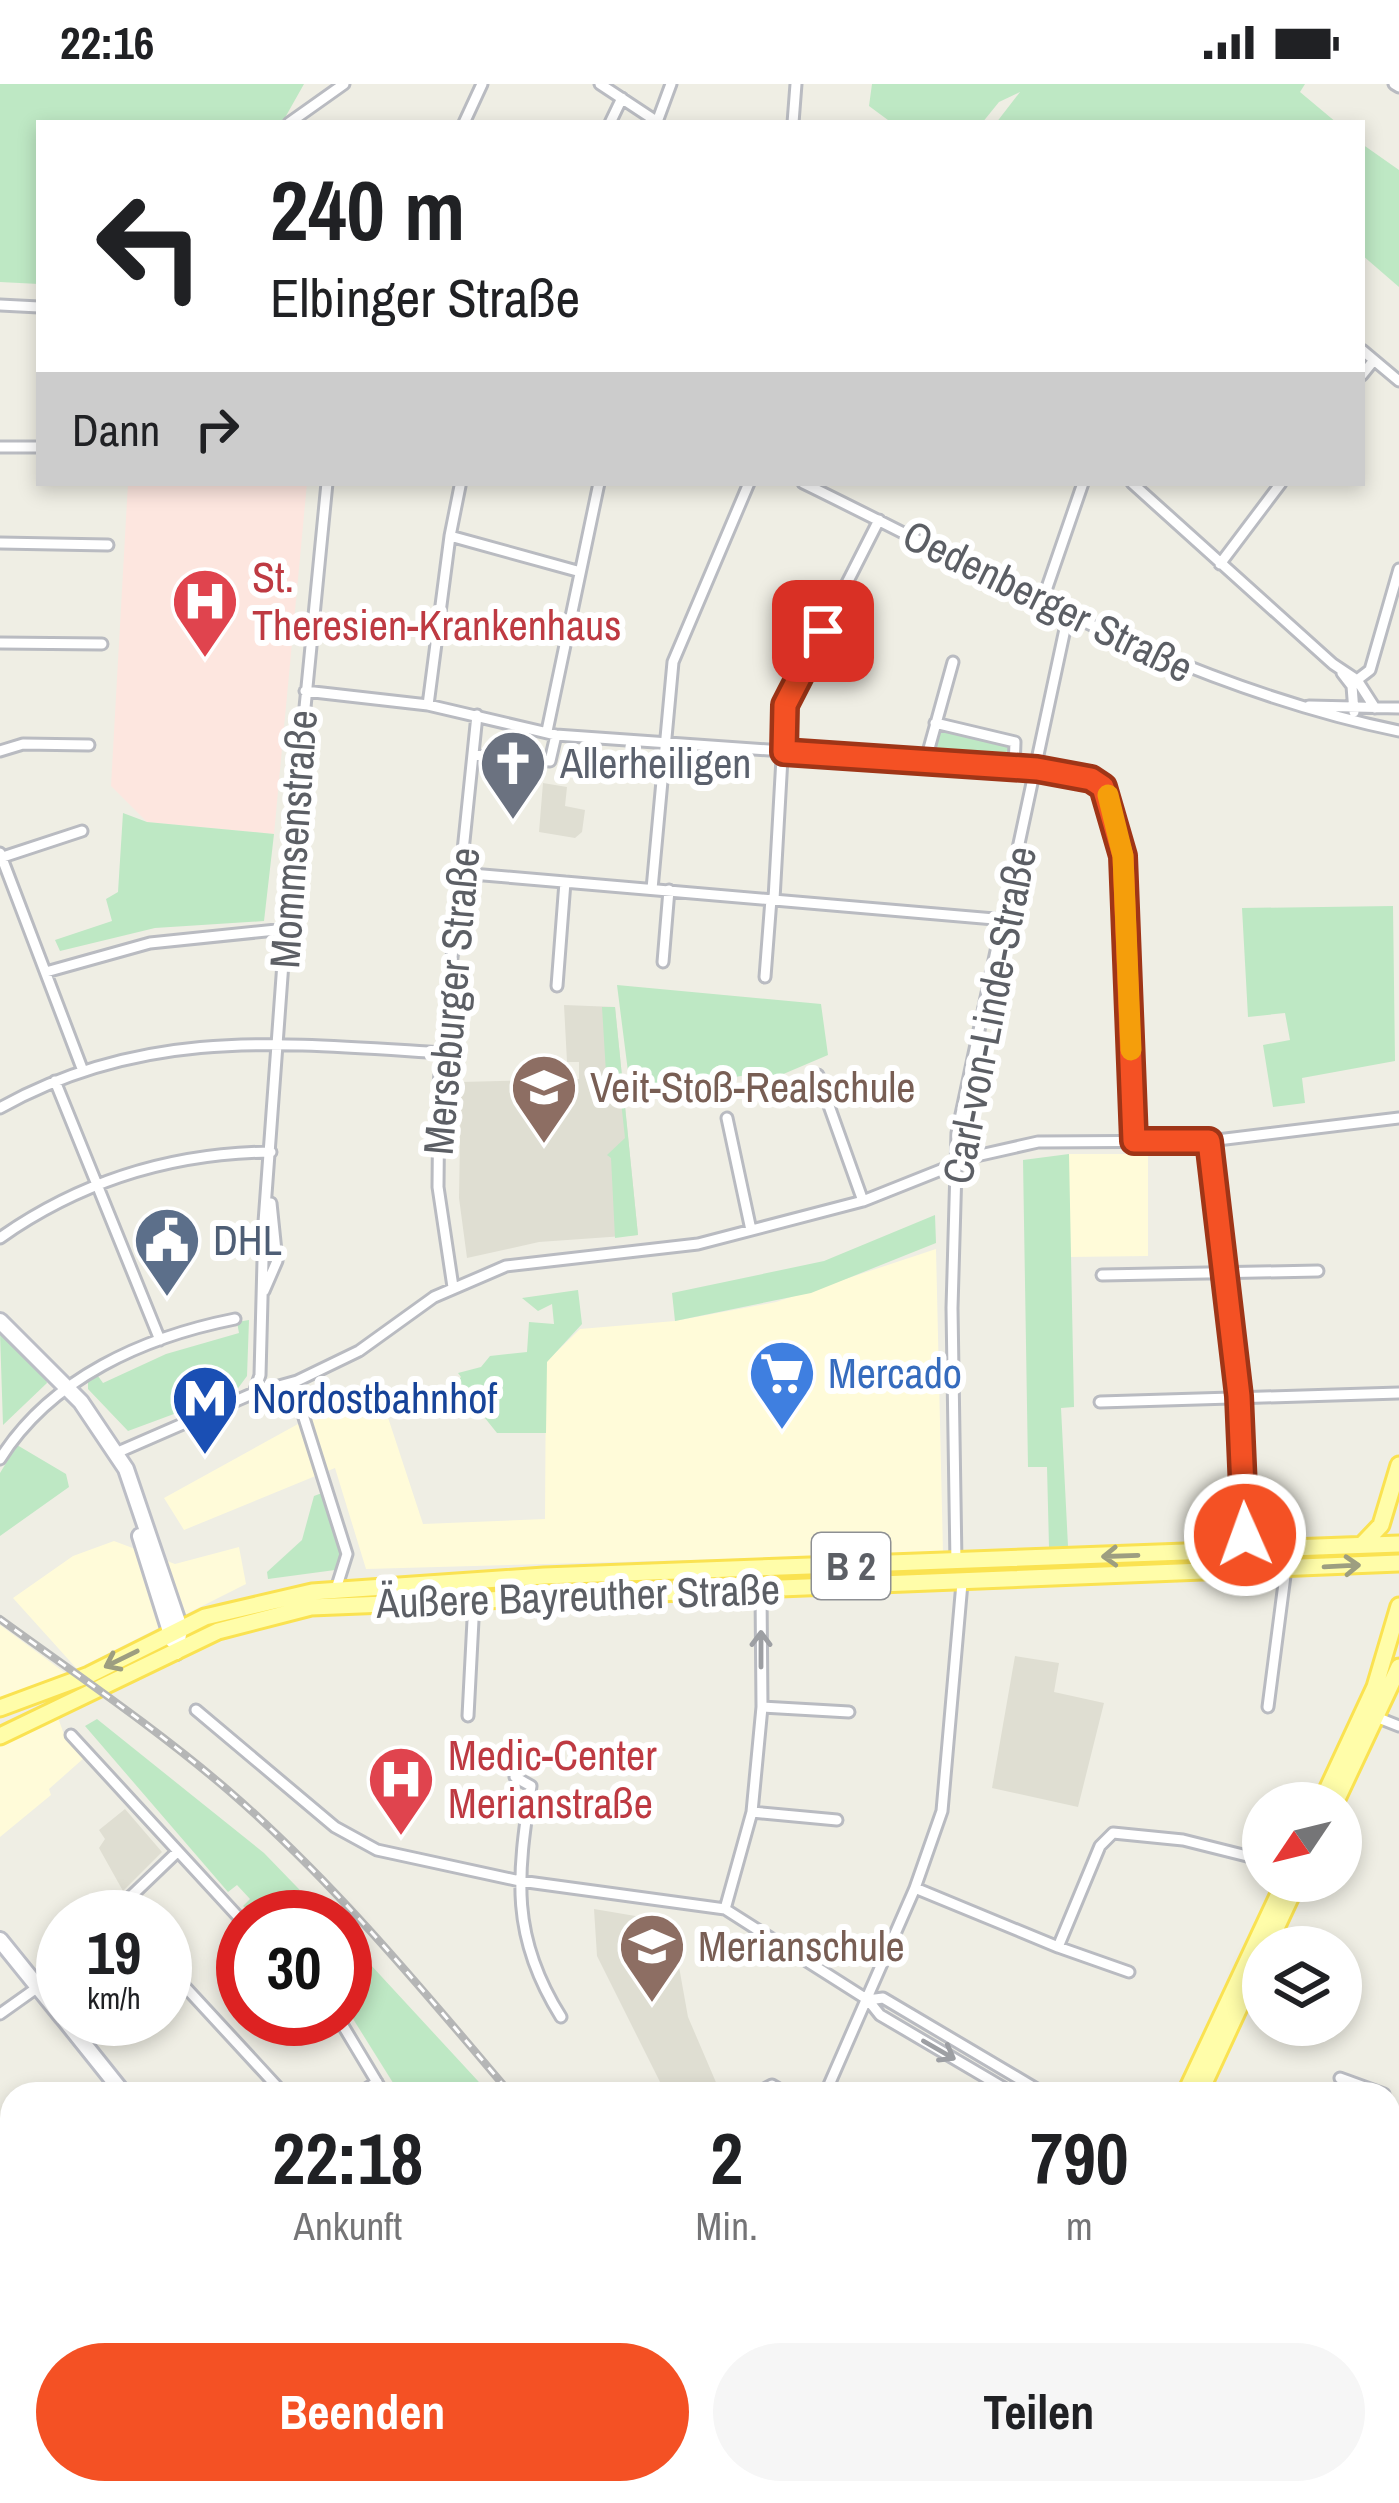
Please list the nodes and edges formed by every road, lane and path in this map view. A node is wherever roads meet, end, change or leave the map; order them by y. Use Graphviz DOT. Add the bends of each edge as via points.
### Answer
graph roads {
  1 [pos="344,84"];
  2 [pos="482,84"];
  3 [pos="600,84"];
  4 [pos="671,84"];
  5 [pos="796,84"];
  6 [pos="622,98"];
  7 [pos="293,120"];
  8 [pos="465,120"];
  9 [pos="611,120"];
  10 [pos="655,120"];
  11 [pos="659,120"];
  12 [pos="793,120"];
  13 [pos="0,305"];
  14 [pos="36,307"];
  15 [pos="1365,352"];
  16 [pos="1374,360"];
  17 [pos="1365,371"];
  18 [pos="1399,381"];
  19 [pos="0,447"];
  20 [pos="36,447"];
  21 [pos="327,486"];
  22 [pos="460,486"];
  23 [pos="598,486"];
  24 [pos="747,486"];
  25 [pos="809,486"];
  26 [pos="1082,486"];
  27 [pos="1135,486"];
  28 [pos="1279,486"];
  29 [pos="879,520"];
  30 [pos="450,536"];
  31 [pos="0,543"];
  32 [pos="108,545"];
  33 [pos="1220,564"];
  34 [pos="1399,569"];
  35 [pos="577,572"];
  36 [pos="1042,602"];
  37 [pos="1068,615"];
  38 [pos="0,643"];
  39 [pos="102,644"];
  40 [pos="953,662"];
  41 [pos="1341,670"];
  42 [pos="1358,680"];
  43 [pos="304,691"];
  44 [pos="428,705"];
  45 [pos="1298,705"];
  46 [pos="1353,708"];
  47 [pos="1375,708"];
  48 [pos="1399,708"];
  49 [pos="478,715"];
  50 [pos="935,723"];
  51 [pos="1359,723"];
  52 [pos="1399,731"];
  53 [pos="552,733"];
  54 [pos="664,743"];
  55 [pos="89,745"];
  56 [pos="0,752"];
  57 [pos="784,752"];
  58 [pos="473,755"];
  59 [pos="926,763"];
  60 [pos="1037,769"];
  61 [pos="1014,770"];
  62 [pos="82,831"];
  63 [pos="1,856"];
  64 [pos="460,873"];
  65 [pos="565,882"];
  66 [pos="652,889"];
  67 [pos="668,890"];
  68 [pos="772,899"];
  69 [pos="1006,920"];
  70 [pos="286,929"];
  71 [pos="663,962"];
  72 [pos="46,971"];
  73 [pos="765,977"];
  74 [pos="557,986"];
  75 [pos="278,1043"];
  76 [pos="442,1053"];
  77 [pos="83,1071"];
  78 [pos="818,1075"];
  79 [pos="55,1081"];
  80 [pos="0,1108"];
  81 [pos="727,1118"];
  82 [pos="1399,1118"];
  83 [pos="1134,1141"];
  84 [pos="1209,1141"];
  85 [pos="272,1152"];
  86 [pos="954,1165"];
  87 [pos="97,1185"];
  88 [pos="863,1201"];
  89 [pos="751,1230"];
  90 [pos="0,1238"];
  91 [pos="1318,1271"];
  92 [pos="1225,1272"];
  93 [pos="1102,1275"];
  94 [pos="452,1287"];
  95 [pos="235,1319"];
  96 [pos="0,1321"];
  97 [pos="160,1340"];
  98 [pos="293,1383"];
  99 [pos="66,1386"];
  100 [pos="254,1393"];
  101 [pos="1399,1393"];
  102 [pos="1239,1396"];
  103 [pos="1100,1402"];
  104 [pos="116,1454"];
  105 [pos="0,1459"];
  106 [pos="1399,1465"];
  107 [pos="1399,1544"];
  108 [pos="1362,1545"];
  109 [pos="1245,1551"];
  110 [pos="1180,1553"];
  111 [pos="956,1563"];
  112 [pos="1399,1563"];
  113 [pos="1286,1568"];
  114 [pos="1177,1574"];
  115 [pos="962,1583"];
  116 [pos="335,1590"];
  117 [pos="761,1592"];
  118 [pos="474,1601"];
  119 [pos="1399,1606"];
  120 [pos="176,1630"];
  121 [pos="176,1652"];
  122 [pos="1399,1667"];
  123 [pos="762,1707"];
  124 [pos="1268,1707"];
  125 [pos="0,1708"];
  126 [pos="196,1710"];
  127 [pos="849,1712"];
  128 [pos="468,1716"];
  129 [pos="1375,1717"];
  130 [pos="1399,1726"];
  131 [pos="0,1736"];
  132 [pos="71,1736"];
  133 [pos="514,1777"];
  134 [pos="1331,1782"];
  135 [pos="1344,1782"];
  136 [pos="752,1811"];
  137 [pos="837,1820"];
  138 [pos="176,1854"];
  139 [pos="1242,1855"];
  140 [pos="520,1881"];
  141 [pos="915,1888"];
  142 [pos="137,1890"];
  143 [pos="216,1895"];
  144 [pos="1275,1902"];
  145 [pos="725,1909"];
  146 [pos="0,1940"];
  147 [pos="1058,1947"];
  148 [pos="1129,1972"];
  149 [pos="36,1985"];
  150 [pos="36,1988"];
  151 [pos="192,1994"];
  152 [pos="868,2000"];
  153 [pos="1242,2001"];
  154 [pos="0,2014"];
  155 [pos="561,2017"];
  156 [pos="88,2046"];
  157 [pos="356,2046"];
  158 [pos="1340,2078"];
  159 [pos="115,2082"];
  160 [pos="273,2082"];
  161 [pos="377,2082"];
  162 [pos="830,2082"];
  163 [pos="994,2082"];
  164 [pos="1025,2082"];
  165 [pos="1191,2082"];
  166 [pos="1204,2082"];
  167 [pos="1351,2082"];
  1 -- 7 [label="street"];
  2 -- 8 [label="street"];
  3 -- 6 [label="street"];
  4 -- 11 [label="street"];
  5 -- 12 [label="street"];
  6 -- 9 [label="street"];
  6 -- 10 [label="street"];
  13 -- 14 [label="street"];
  15 -- 16 [label="street"];
  16 -- 17 [label="street"];
  16 -- 18 [label="street"];
  19 -- 20 [label="street"];
  21 -- 43 [label="street, Mommsenstraße"];
  22 -- 30 [label="street"];
  23 -- 35 [label="street"];
  24 -- 54 [label="street" via="673,662"];
  25 -- 29 [label="street, Oedenberger Straße"];
  26 -- 36 [label="street"];
  27 -- 33 [label="street"];
  28 -- 33 [label="street"];
  29 -- 36 [label="street, Oedenberger Straße"];
  29 -- 57 [label="street" via="785,705"];
  30 -- 35 [label="street"];
  30 -- 44 [label="street"];
  31 -- 32 [label="street"];
  33 -- 41 [label="street"];
  34 -- 42 [label="street" via="1370,670"];
  35 -- 53 [label="street"];
  36 -- 37 [label="street, Oedenberger Straße"];
  37 -- 45 [label="street, Oedenberger Straße" via="1215,680"];
  37 -- 60 [label="street, Carl-von-Linde-Straße"];
  38 -- 39 [label="street"];
  40 -- 50 [label="street"];
  41 -- 42 [label="street"];
  41 -- 46 [label="street"];
  42 -- 47 [label="street"];
  43 -- 44 [label="street"];
  43 -- 70 [label="street, Mommsenstraße"];
  44 -- 49 [label="street"];
  45 -- 46 [label="street, Oedenberger Straße"];
  45 -- 51 [label="street, Oedenberger Straße"];
  46 -- 47 [label="street, Oedenberger Straße"];
  46 -- 51 [label="street"];
  47 -- 48 [label="street, Oedenberger Straße"];
  49 -- 53 [label="street"];
  49 -- 58 [label="street, Merseburger Straße"];
  50 -- 59 [label="street"];
  50 -- 61 [label="street" via="1015,742"];
  51 -- 52 [label="street, Oedenberger Straße"];
  53 -- 54 [label="street"];
  53 -- 58 [label="street" via="550,761"];
  54 -- 57 [label="street"];
  54 -- 66 [label="street"];
  55 -- 56 [label="street" via="23,743"];
  57 -- 59 [label="street"];
  57 -- 68 [label="street"];
  58 -- 64 [label="street, Merseburger Straße"];
  59 -- 61 [label="street"];
  60 -- 61 [label="street"];
  60 -- 69 [label="street, Carl-von-Linde-Straße"];
  60 -- 83 [label="street" via="1098,782 1114,812 1123,856"];
  62 -- 63 [label="street"];
  63 -- 72 [label="street"];
  64 -- 65 [label="street"];
  64 -- 76 [label="street, Merseburger Straße"];
  65 -- 66 [label="street"];
  65 -- 74 [label="street"];
  66 -- 67 [label="street"];
  67 -- 68 [label="street"];
  67 -- 71 [label="street"];
  68 -- 69 [label="street"];
  68 -- 73 [label="street"];
  69 -- 86 [label="street, Carl-von-Linde-Straße"];
  70 -- 72 [label="street" via="150,943"];
  70 -- 75 [label="street, Mommsenstraße"];
  72 -- 77 [label="street"];
  75 -- 76 [label="street"];
  75 -- 77 [label="street" via="178,1047"];
  75 -- 85 [label="street, Mommsenstraße"];
  76 -- 94 [label="street, Merseburger Straße" via="438,1187"];
  77 -- 79 [label="street"];
  78 -- 88 [label="street"];
  79 -- 80 [label="street"];
  79 -- 87 [label="street"];
  81 -- 89 [label="street"];
  82 -- 84 [label="street"];
  83 -- 84 [label="street"];
  83 -- 86 [label="street" via="1037,1142"];
  84 -- 92 [label="street"];
  85 -- 87 [label="street" via="191,1158"];
  85 -- 100 [label="street, Mommsenstraße" via="277,1261 262,1296"];
  86 -- 88 [label="street"];
  86 -- 111 [label="street, Carl-von-Linde-Straße"];
  87 -- 90 [label="street"];
  87 -- 97 [label="street"];
  88 -- 89 [label="street"];
  89 -- 94 [label="street" via="664,1250 506,1266"];
  91 -- 92 [label="street"];
  92 -- 93 [label="street"];
  92 -- 102 [label="street"];
  94 -- 98 [label="street" via="359,1351"];
  95 -- 97 [label="street"];
  96 -- 99 [label="street"];
  97 -- 99 [label="street"];
  98 -- 100 [label="street"];
  98 -- 116 [label="street" via="347,1554"];
  99 -- 104 [label="street"];
  99 -- 105 [label="street"];
  100 -- 104 [label="street"];
  101 -- 102 [label="street"];
  102 -- 103 [label="street"];
  102 -- 109 [label="street"];
  104 -- 120 [label="street"];
  106 -- 108 [label="main road" via="1381,1526"];
  107 -- 108 [label="main road, Äußere Bayreuther Straße / B 2"];
  108 -- 109 [label="main road, Äußere Bayreuther Straße / B 2"];
  109 -- 110 [label="main road, Äußere Bayreuther Straße / B 2"];
  110 -- 111 [label="main road, Äußere Bayreuther Straße / B 2, one-way"];
  110 -- 114 [label="main road"];
  111 -- 116 [label="main road, Äußere Bayreuther Straße / B 2"];
  113 -- 112 [label="main road, Äußere Bayreuther Straße / B 2, one-way"];
  113 -- 114 [label="main road, Äußere Bayreuther Straße / B 2"];
  113 -- 124 [label="street"];
  114 -- 115 [label="main road, Äußere Bayreuther Straße / B 2"];
  115 -- 117 [label="main road, Äußere Bayreuther Straße / B 2"];
  115 -- 141 [label="street" via="942,1811"];
  116 -- 120 [label="main road, Äußere Bayreuther Straße / B 2" via="264,1600"];
  117 -- 118 [label="main road, Äußere Bayreuther Straße / B 2"];
  123 -- 117 [label="street, one-way"];
  118 -- 121 [label="main road, Äußere Bayreuther Straße / B 2" via="292,1610 232,1625"];
  118 -- 128 [label="street"];
  119 -- 134 [label="main road" via="1375,1687"];
  120 -- 121 [label="street"];
  120 -- 125 [label="main road, Äußere Bayreuther Straße / B 2, one-way"];
  121 -- 131 [label="main road, Äußere Bayreuther Straße / B 2"];
  122 -- 129 [label="main road"];
  123 -- 127 [label="street"];
  123 -- 136 [label="street"];
  126 -- 140 [label="street" via="335,1828 377,1850"];
  129 -- 130 [label="street"];
  129 -- 135 [label="main road"];
  132 -- 138 [label="street"];
  133 -- 140 [label="street" via="531,1786"];
  136 -- 137 [label="street"];
  136 -- 145 [label="street"];
  138 -- 142 [label="street"];
  138 -- 143 [label="street"];
  139 -- 147 [label="street" via="1113,1832"];
  140 -- 145 [label="street"];
  140 -- 155 [label="street" via="525,1946"];
  141 -- 147 [label="street"];
  141 -- 152 [label="street"];
  144 -- 165 [label="main road"];
  145 -- 152 [label="street"];
  146 -- 149 [label="street"];
  147 -- 148 [label="street"];
  150 -- 154 [label="street"];
  151 -- 160 [label="street"];
  152 -- 162 [label="street"];
  152 -- 163 [label="street, one-way" via="880,2015"];
  152 -- 164 [label="street" via="889,2000"];
  153 -- 166 [label="main road"];
  156 -- 159 [label="street"];
  157 -- 161 [label="street"];
  158 -- 167 [label="street"];
}
